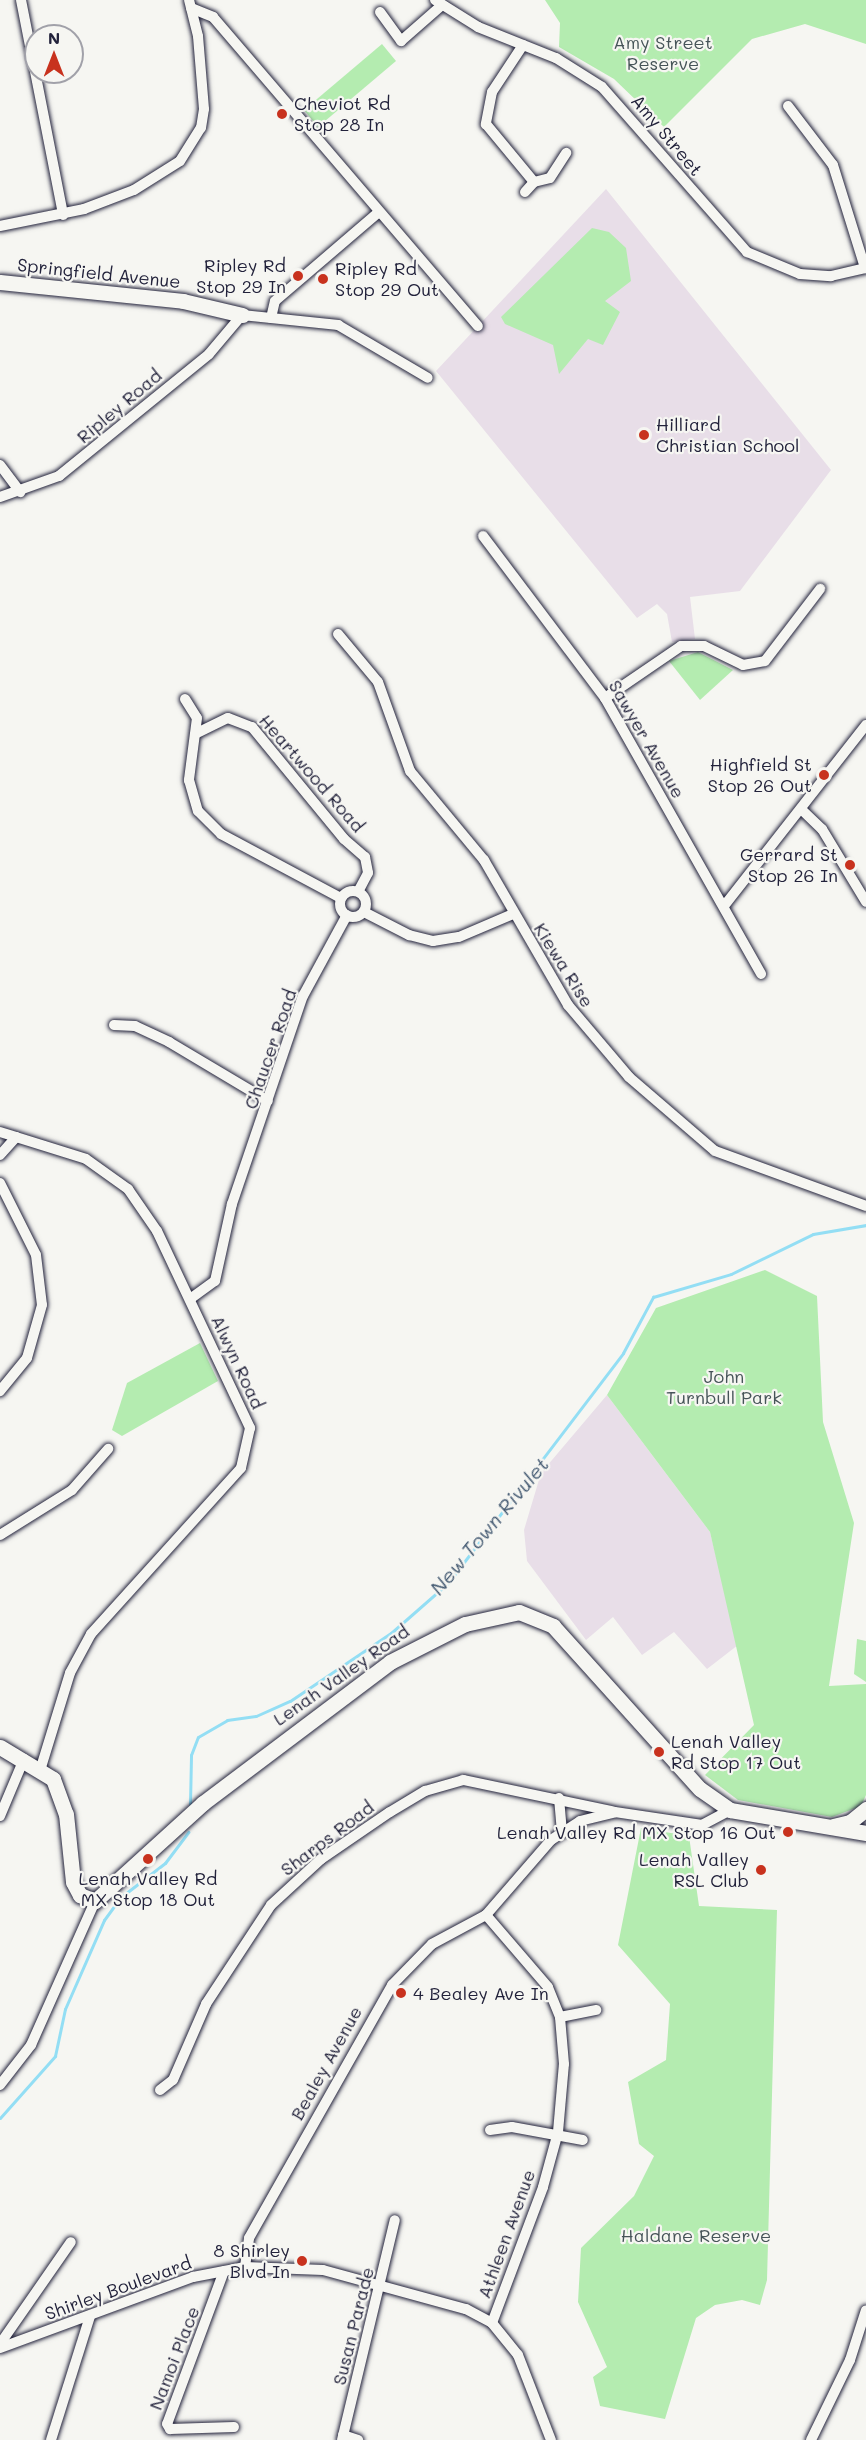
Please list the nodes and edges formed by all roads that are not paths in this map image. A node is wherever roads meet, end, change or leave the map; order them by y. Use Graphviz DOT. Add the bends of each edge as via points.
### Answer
graph roads {
  1 [pos="21,0"];
  2 [pos="439,2"];
  3 [pos="190,4"];
  4 [pos="380,12"];
  5 [pos="523,45"];
  6 [pos="788,106"];
  7 [pos="566,153"];
  8 [pos="534,182"];
  9 [pos="525,192"];
  10 [pos="379,212"];
  11 [pos="63,215"];
  12 [pos="0,226"];
  13 [pos="865,268"];
  14 [pos="0,282"];
  15 [pos="242,315"];
  16 [pos="271,318"];
  17 [pos="478,326"];
  18 [pos="428,378"];
  19 [pos="0,465"];
  20 [pos="20,492"];
  21 [pos="0,497"];
  22 [pos="483,536"];
  23 [pos="820,589"];
  24 [pos="338,634"];
  25 [pos="605,698"];
  26 [pos="185,699"];
  27 [pos="866,725"];
  28 [pos="197,733"];
  29 [pos="802,810"];
  30 [pos="358,892"];
  31 [pos="341,898"];
  32 [pos="866,902"];
  33 [pos="724,906"];
  34 [pos="364,912"];
  35 [pos="513,914"];
  36 [pos="346,915"];
  37 [pos="761,974"];
  38 [pos="114,1025"];
  39 [pos="268,1101"];
  40 [pos="0,1132"];
  41 [pos="16,1137"];
  42 [pos="0,1155"];
  43 [pos="0,1183"];
  44 [pos="866,1206"];
  45 [pos="190,1299"];
  46 [pos="0,1391"];
  47 [pos="108,1449"];
  48 [pos="0,1535"];
  49 [pos="0,1748"];
  50 [pos="24,1759"];
  51 [pos="41,1767"];
  52 [pos="559,1798"];
  53 [pos="866,1809"];
  54 [pos="730,1810"];
  55 [pos="615,1812"];
  56 [pos="0,1816"];
  57 [pos="824,1828"];
  58 [pos="562,1830"];
  59 [pos="866,1833"];
  60 [pos="95,1901"];
  61 [pos="486,1915"];
  62 [pos="596,2010"];
  63 [pos="560,2017"];
  64 [pos="0,2085"];
  65 [pos="160,2090"];
  66 [pos="490,2130"];
  67 [pos="558,2132"];
  68 [pos="583,2140"];
  69 [pos="396,2220"];
  70 [pos="71,2242"];
  71 [pos="245,2267"];
  72 [pos="224,2271"];
  73 [pos="380,2284"];
  74 [pos="866,2310"];
  75 [pos="90,2316"];
  76 [pos="492,2323"];
  77 [pos="0,2343"];
  78 [pos="0,2348"];
  79 [pos="234,2427"];
  80 [pos="342,2438"];
  81 [pos="51,2440"];
  82 [pos="358,2440"];
  83 [pos="551,2440"];
  84 [pos="811,2440"];
  1 -- 11 [label="street"];
  2 -- 4 [label="street" via="400,41"];
  2 -- 5 [label="street, Amy Street"];
  3 -- 10 [label="street" via="213,17"];
  3 -- 11 [label="street" via="204,110 189,149 172,168 134,190"];
  5 -- 8 [label="street" via="492,92 485,117 493,137"];
  5 -- 13 [label="street, Amy Street" via="576,70 617,100 747,252 800,274 831,276"];
  6 -- 13 [label="street" via="833,165"];
  7 -- 8 [label="street" via="550,178"];
  8 -- 9 [label="street"];
  10 -- 16 [label="street" via="275,301"];
  10 -- 17 [label="street"];
  11 -- 12 [label="street"];
  14 -- 15 [label="street, Springfield Avenue" via="183,301"];
  15 -- 16 [label="street, Springfield Avenue"];
  15 -- 20 [label="street, Ripley Road" via="222,342 80,460 45,484"];
  16 -- 18 [label="street, Springfield Avenue" via="349,328"];
  19 -- 20 [label="street"];
  20 -- 21 [label="street, Ripley Road"];
  22 -- 25 [label="street, Sawyer Avenue"];
  23 -- 25 [label="street" via="765,661 743,664 704,646 681,646"];
  24 -- 35 [label="street, Kiewa Rise" via="378,682 410,771 480,855"];
  25 -- 33 [label="street, Sawyer Avenue"];
  26 -- 28 [label="street" via="197,718"];
  27 -- 29 [label="street"];
  28 -- 30 [label="street, Heartwood Road" via="228,718 252,727 344,839 365,857 368,873"];
  28 -- 31 [label="street" via="189,780 194,804 208,825"];
  29 -- 32 [label="street" via="822,829"];
  29 -- 33 [label="street"];
  30 -- 31 [label="street"];
  30 -- 34 [label="street" via="366,902"];
  31 -- 36 [label="street"];
  33 -- 37 [label="street, Sawyer Avenue"];
  34 -- 35 [label="street" via="409,935 433,941 459,938"];
  34 -- 36 [label="street"];
  35 -- 44 [label="street, Kiewa Rise" via="579,1020 628,1077 703,1144 746,1166"];
  36 -- 39 [label="street, Chaucer Road" via="303,996"];
  38 -- 39 [label="street" via="135,1026 169,1042"];
  39 -- 45 [label="street, Chaucer Road" via="215,1281"];
  40 -- 41 [label="street, Alwyn Road"];
  41 -- 42 [label="street"];
  41 -- 45 [label="street, Alwyn Road" via="79,1156 115,1177 149,1217"];
  43 -- 46 [label="street" via="36,1255 42,1305 27,1358"];
  45 -- 51 [label="street, Alwyn Road" via="247,1419 246,1459 91,1634 70,1673"];
  47 -- 48 [label="street" via="72,1490"];
  49 -- 50 [label="street"];
  50 -- 51 [label="street"];
  50 -- 56 [label="street"];
  51 -- 60 [label="street" via="64,1806 73,1882 80,1895"];
  52 -- 55 [label="street, Sharps Road"];
  52 -- 58 [label="street"];
  52 -- 65 [label="street, Sharps Road" via="476,1781 451,1782 425,1791 321,1859 288,1887 249,1934 192,2031 173,2080"];
  53 -- 57 [label="street, Lenah Valley Road" via="850,1822"];
  54 -- 55 [label="street" via="702,1826"];
  54 -- 57 [label="street, Lenah Valley Road"];
  54 -- 60 [label="street, Lenah Valley Road" via="700,1790 553,1626 519,1612 499,1614 427,1639 390,1662 203,1803"];
  55 -- 58 [label="street"];
  57 -- 59 [label="street, Lenah Valley Road"];
  58 -- 61 [label="street"];
  60 -- 64 [label="street, Lenah Valley Road" via="37,2034"];
  61 -- 63 [label="street, Athleen Avenue" via="538,1972"];
  61 -- 71 [label="street, Bealey Avenue" via="432,1944 392,1985 249,2238"];
  62 -- 63 [label="street"];
  63 -- 67 [label="street, Athleen Avenue" via="565,2082"];
  66 -- 67 [label="street"];
  67 -- 68 [label="street"];
  67 -- 76 [label="street, Athleen Avenue"];
  69 -- 73 [label="street, Susan Parade"];
  70 -- 77 [label="street"];
  71 -- 72 [label="street, Shirley Boulevard"];
  71 -- 73 [label="street, Shirley Boulevard" via="302,2267"];
  72 -- 75 [label="street, Shirley Boulevard" via="193,2277"];
  72 -- 79 [label="street, Namoi Place" via="167,2424 170,2429"];
  73 -- 76 [label="street, Shirley Boulevard" via="466,2309"];
  73 -- 80 [label="street, Susan Parade"];
  74 -- 84 [label="street" via="850,2360"];
  75 -- 78 [label="street, Shirley Boulevard"];
  75 -- 81 [label="street"];
  76 -- 83 [label="street, Athleen Avenue" via="518,2355"];
  80 -- 82 [label="street"];
}
